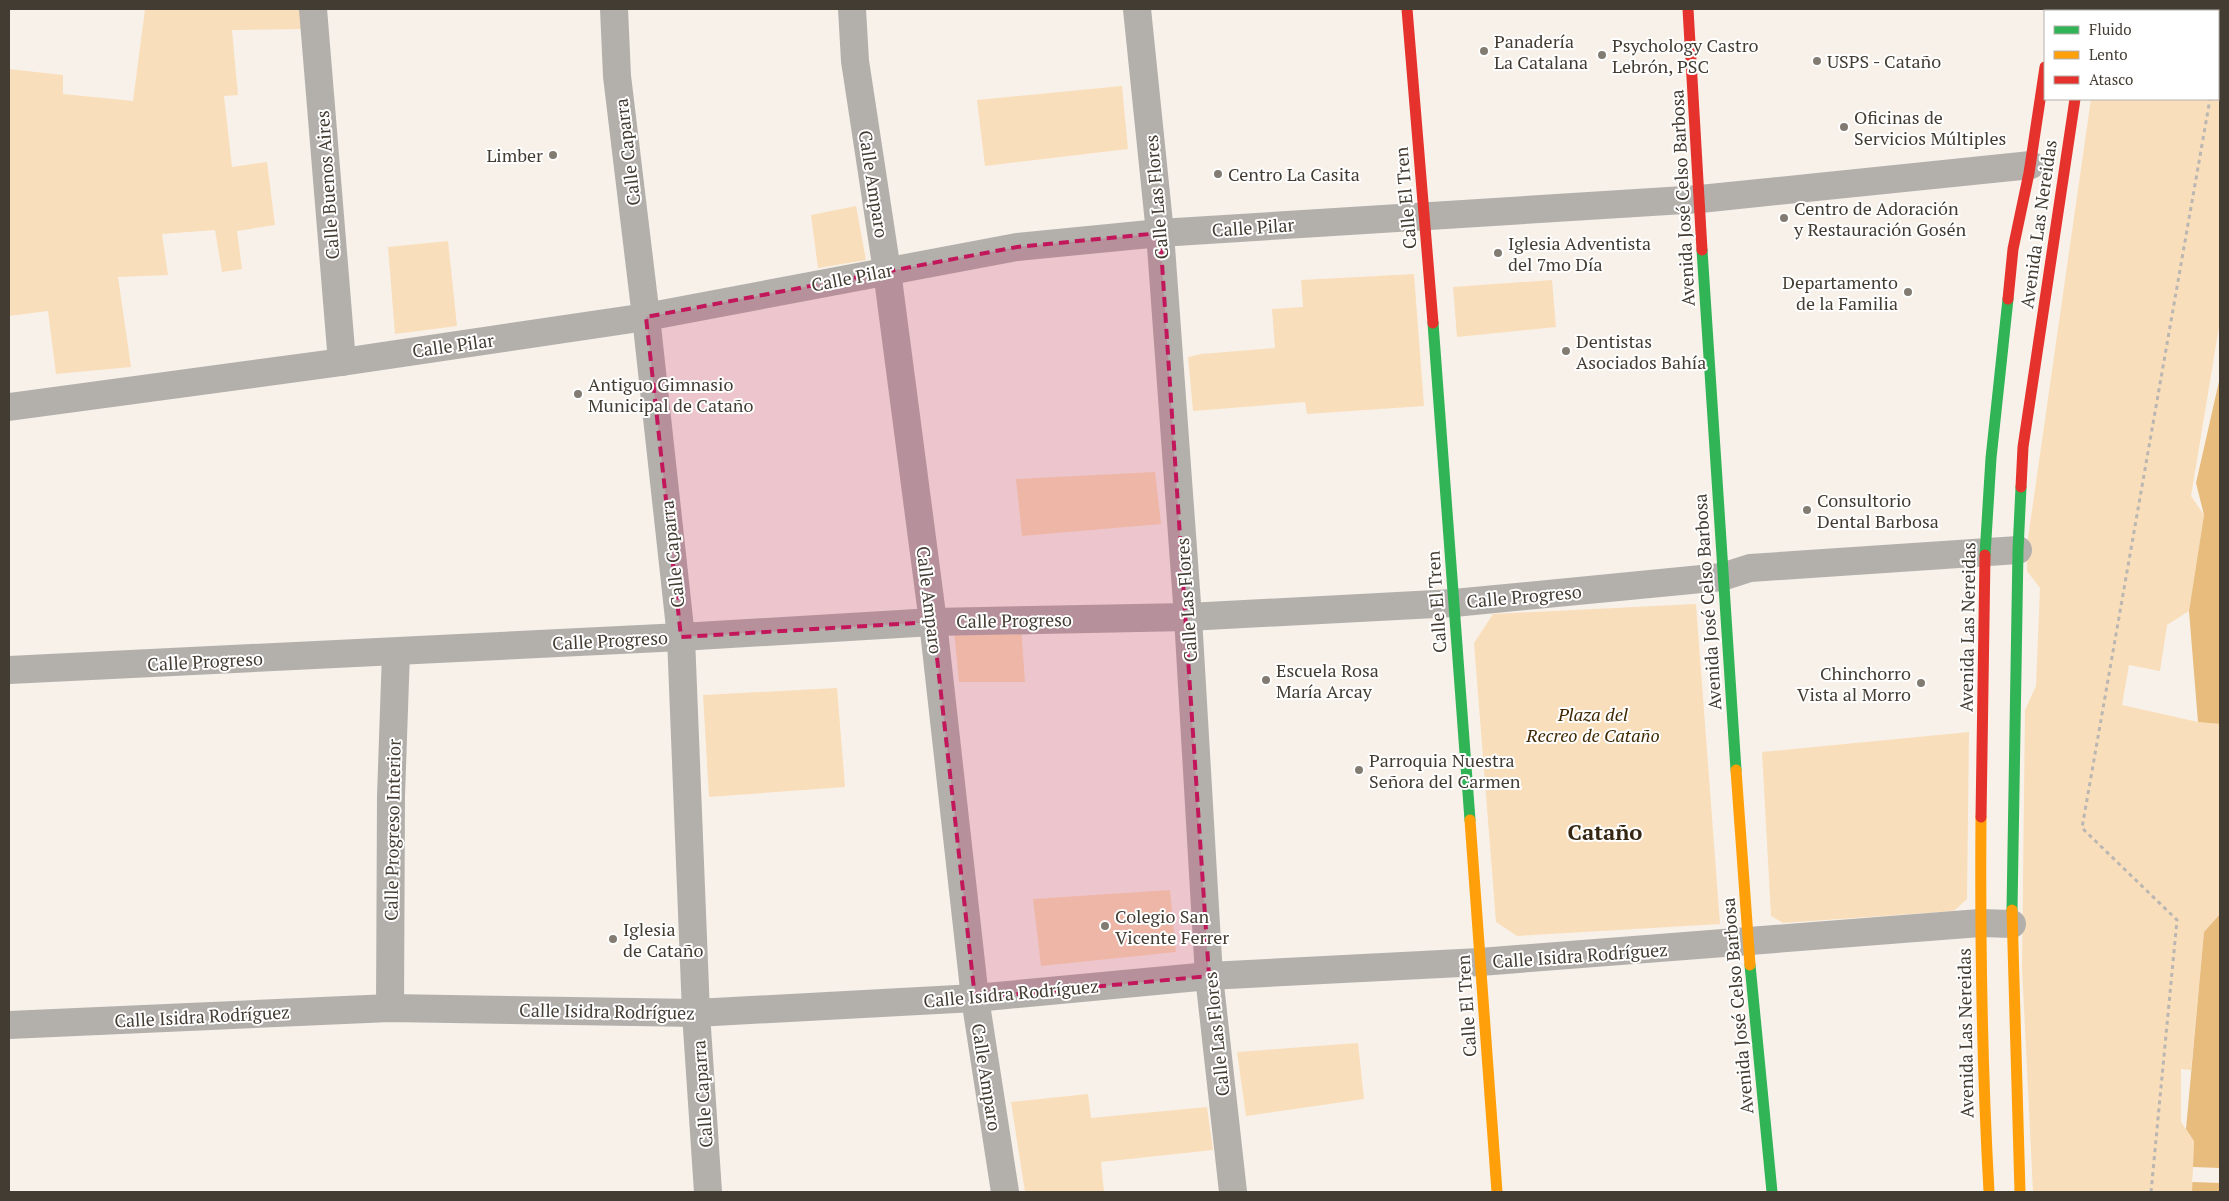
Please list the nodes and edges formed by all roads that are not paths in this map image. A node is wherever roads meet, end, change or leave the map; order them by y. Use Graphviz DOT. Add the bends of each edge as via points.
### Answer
graph roads {
  1 [pos="313,9"];
  2 [pos="614,9"];
  3 [pos="852,9"];
  4 [pos="1137,9"];
  5 [pos="1407,9"];
  6 [pos="1688,9"];
  7 [pos="2044,74"];
  8 [pos="2074,100"];
  9 [pos="2031,165"];
  10 [pos="1700,199"];
  11 [pos="1425,216"];
  12 [pos="1160,233"];
  13 [pos="887,271"];
  14 [pos="646,317"];
  15 [pos="342,362"];
  16 [pos="9,407"];
  17 [pos="2018,550"];
  18 [pos="1985,552"];
  19 [pos="1722,577"];
  20 [pos="1454,603"];
  21 [pos="1188,617"];
  22 [pos="933,622"];
  23 [pos="681,637"];
  24 [pos="396,652"];
  25 [pos="9,670"];
  26 [pos="1980,923"];
  27 [pos="2012,924"];
  28 [pos="1748,942"];
  29 [pos="1480,962"];
  30 [pos="1209,976"];
  31 [pos="975,998"];
  32 [pos="390,1008"];
  33 [pos="696,1013"];
  34 [pos="9,1025"];
  35 [pos="708,1192"];
  36 [pos="1005,1192"];
  37 [pos="1233,1192"];
  38 [pos="1497,1192"];
  39 [pos="1772,1192"];
  40 [pos="1989,1192"];
  41 [pos="2020,1192"];
  1 -- 15 [label="street, Calle Buenos Aires"];
  2 -- 14 [label="street, Calle Caparra" via="617,76"];
  3 -- 13 [label="street, Calle Amparo" via="855,61"];
  4 -- 12 [label="street, Calle Las Flores"];
  5 -- 11 [label="main road, Calle El Tren"];
  6 -- 10 [label="main road, Avenida José Celso Barbosa"];
  7 -- 9 [label="main road, Avenida Las Nereidas"];
  8 -- 17 [label="main road, Avenida Las Nereidas" via="2022,447"];
  9 -- 10 [label="street, Calle Pilar"];
  9 -- 18 [label="main road, Avenida Las Nereidas" via="2013,249 1991,458"];
  10 -- 11 [label="street, Calle Pilar"];
  10 -- 19 [label="main road, Avenida José Celso Barbosa"];
  11 -- 12 [label="street, Calle Pilar"];
  11 -- 20 [label="main road, Calle El Tren"];
  12 -- 13 [label="street, Calle Pilar" via="1017,247"];
  12 -- 21 [label="street, Calle Las Flores"];
  13 -- 14 [label="street, Calle Pilar"];
  13 -- 22 [label="street, Calle Amparo"];
  14 -- 15 [label="street, Calle Pilar"];
  14 -- 23 [label="street, Calle Caparra"];
  15 -- 16 [label="street, Calle Pilar"];
  17 -- 18 [label="street, Calle Progreso"];
  17 -- 27 [label="main road, Avenida Las Nereidas"];
  18 -- 19 [label="street, Calle Progreso" via="1750,568"];
  18 -- 26 [label="main road, Avenida Las Nereidas"];
  19 -- 20 [label="street, Calle Progreso"];
  19 -- 28 [label="main road, Avenida José Celso Barbosa"];
  20 -- 21 [label="street, Calle Progreso"];
  20 -- 29 [label="main road, Calle El Tren"];
  21 -- 22 [label="street, Calle Progreso"];
  21 -- 30 [label="street, Calle Las Flores"];
  22 -- 23 [label="street, Calle Progreso"];
  22 -- 31 [label="street, Calle Amparo"];
  23 -- 24 [label="street, Calle Progreso"];
  23 -- 33 [label="street, Calle Caparra"];
  24 -- 25 [label="street, Calle Progreso"];
  24 -- 32 [label="street, Calle Progreso Interior" via="391,796"];
  26 -- 27 [label="street, Calle Isidra Rodríguez"];
  26 -- 28 [label="street, Calle Isidra Rodríguez"];
  26 -- 40 [label="main road, Avenida Las Nereidas"];
  27 -- 41 [label="main road, Avenida Las Nereidas"];
  28 -- 29 [label="street, Calle Isidra Rodríguez"];
  28 -- 39 [label="main road, Avenida José Celso Barbosa"];
  29 -- 30 [label="street, Calle Isidra Rodríguez"];
  29 -- 38 [label="main road, Calle El Tren"];
  30 -- 31 [label="street, Calle Isidra Rodríguez"];
  30 -- 37 [label="street, Calle Las Flores"];
  31 -- 33 [label="street, Calle Isidra Rodríguez"];
  31 -- 36 [label="street, Calle Amparo"];
  32 -- 33 [label="street, Calle Isidra Rodríguez"];
  32 -- 34 [label="street, Calle Isidra Rodríguez"];
  33 -- 35 [label="street, Calle Caparra"];
}
